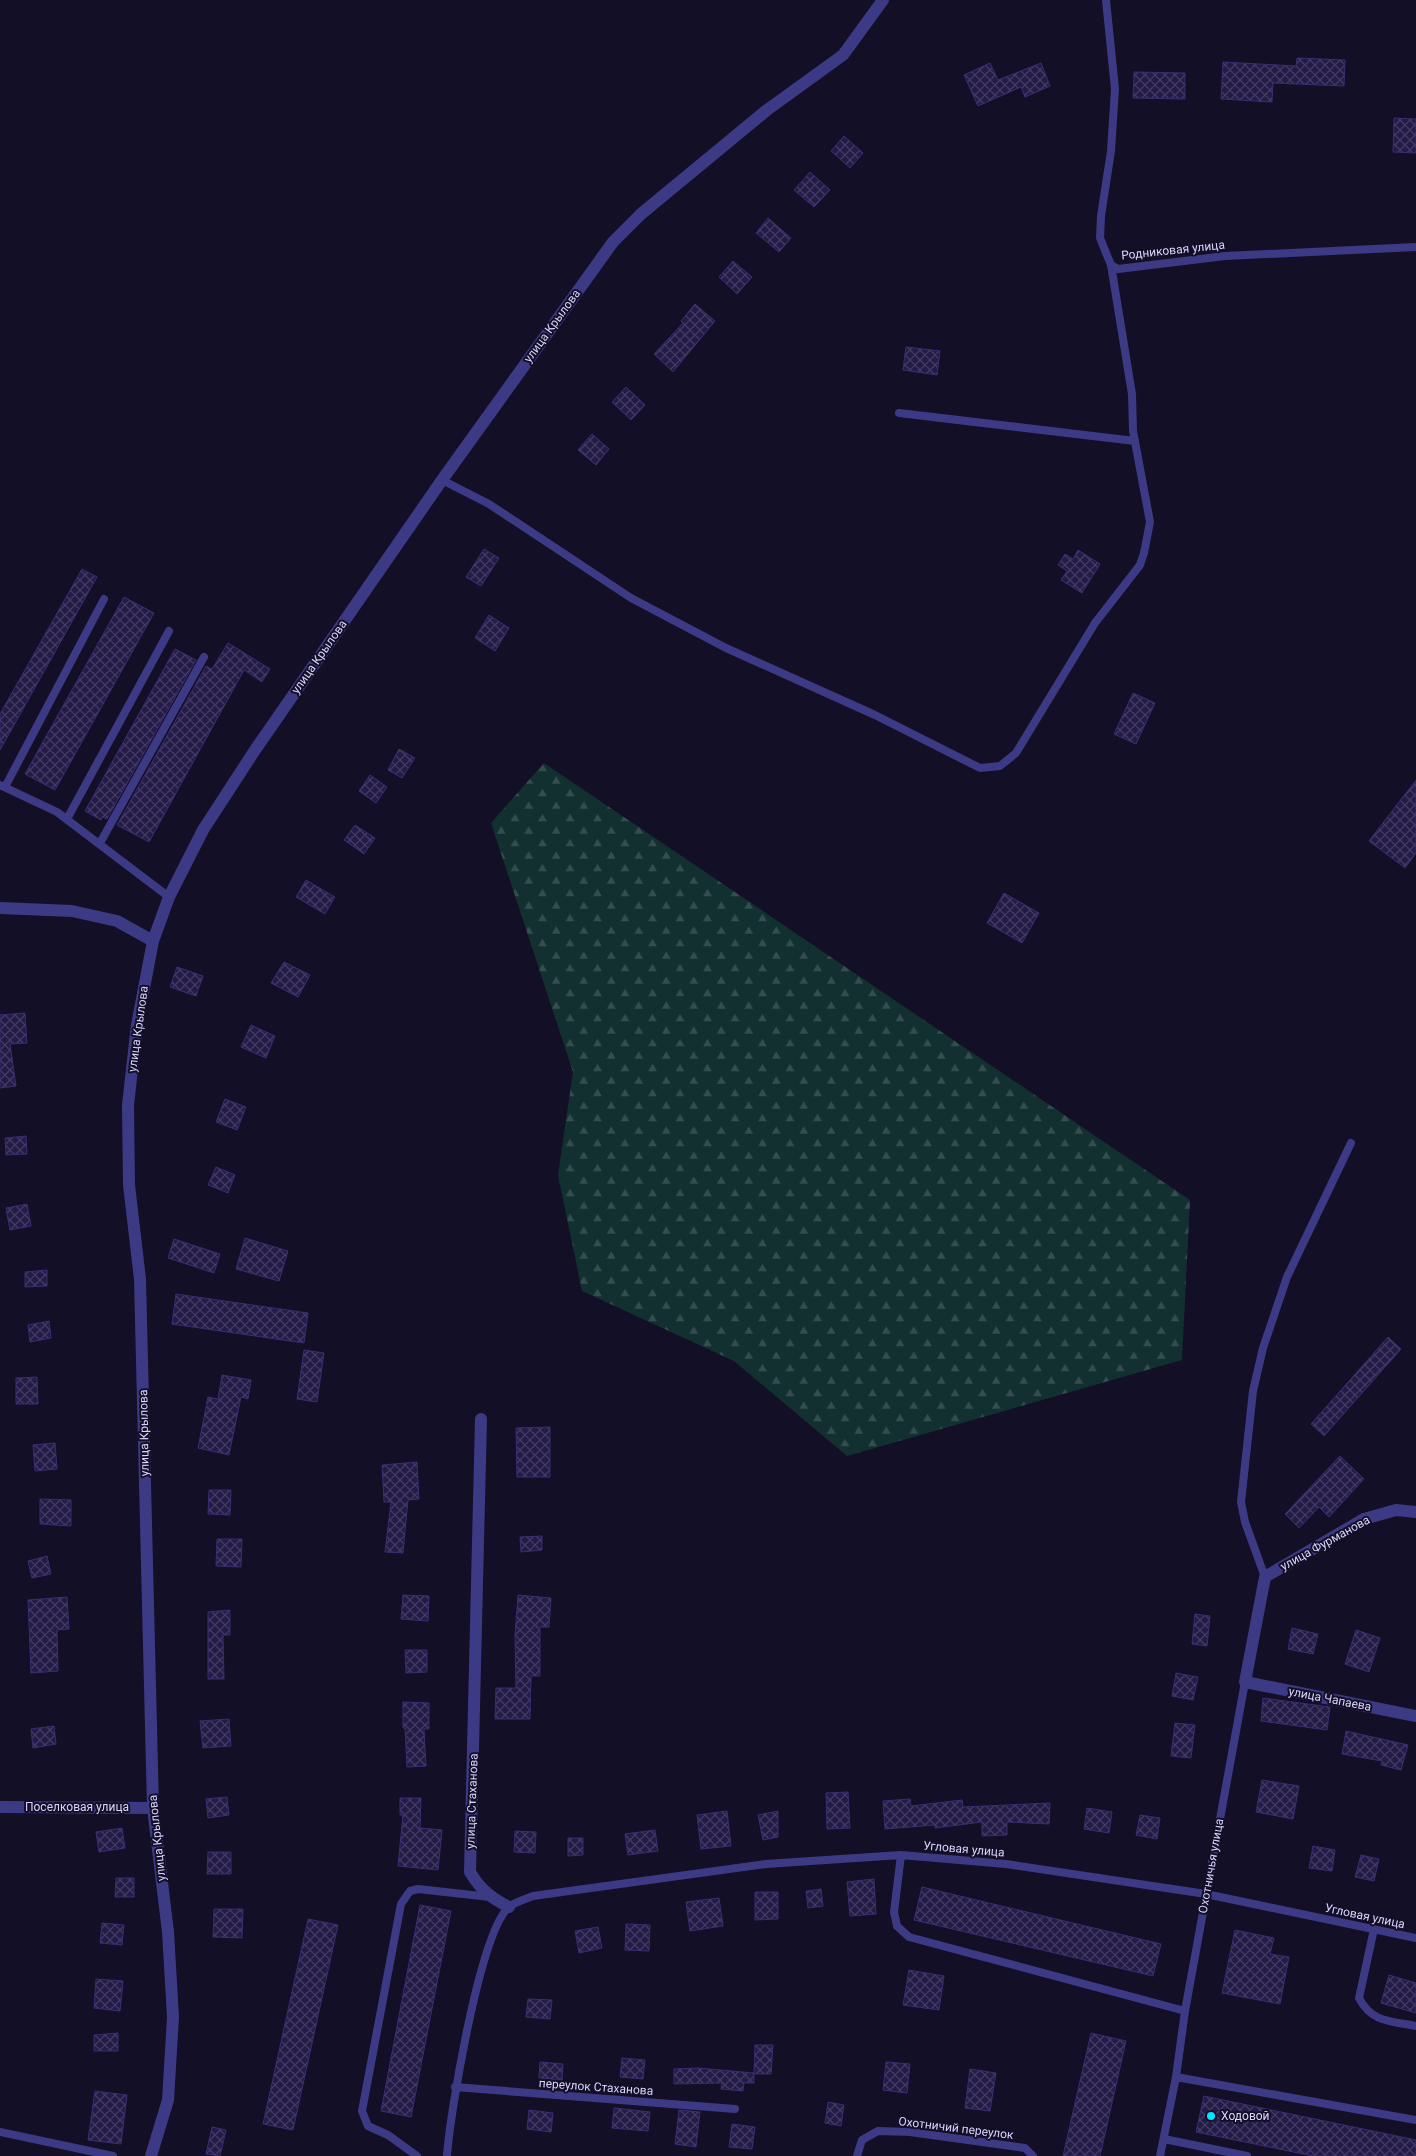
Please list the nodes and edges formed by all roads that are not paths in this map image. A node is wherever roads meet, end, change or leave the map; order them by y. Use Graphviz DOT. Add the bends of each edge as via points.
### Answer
graph roads {
  1 [pos="883,0"];
  2 [pos="1106,0"];
  3 [pos="1416,247"];
  4 [pos="1111,265"];
  5 [pos="899,413"];
  6 [pos="1135,441"];
  7 [pos="442,480"];
  8 [pos="104,599"];
  9 [pos="169,630"];
  10 [pos="204,657"];
  11 [pos="2,786"];
  12 [pos="67,819"];
  13 [pos="100,843"];
  14 [pos="169,897"];
  15 [pos="0,908"];
  16 [pos="153,941"];
  17 [pos="1351,1143"];
  18 [pos="481,1419"];
  19 [pos="1416,1512"];
  20 [pos="1265,1577"];
  21 [pos="1245,1682"];
  22 [pos="1416,1716"];
  23 [pos="0,1807"];
  24 [pos="153,1808"];
  25 [pos="901,1855"];
  26 [pos="1206,1894"];
  27 [pos="490,1897"];
  28 [pos="509,1907"];
  29 [pos="1374,1929"];
  30 [pos="1416,1938"];
  31 [pos="1185,2011"];
  32 [pos="1416,2026"];
  33 [pos="1176,2077"];
  34 [pos="455,2087"];
  35 [pos="736,2109"];
  36 [pos="1416,2120"];
  37 [pos="0,2132"];
  38 [pos="1164,2139"];
  39 [pos="113,2156"];
  40 [pos="151,2156"];
  41 [pos="417,2156"];
  42 [pos="447,2156"];
  43 [pos="857,2156"];
  44 [pos="1033,2156"];
  45 [pos="1160,2156"];
  46 [pos="1247,2156"];
  1 -- 7 [label="street, улица Крылова" via="843,55 768,110 641,214 613,242"];
  2 -- 4 [label="lane, Родниковая улица" via="1115,89 1100,238"];
  3 -- 4 [label="lane, Родниковая улица" via="1225,256 1118,269"];
  4 -- 6 [label="lane" via="1132,394"];
  5 -- 6 [label="lane"];
  6 -- 7 [label="lane" via="1150,522 1140,565 1095,623 1016,753 1000,766 989,768 980,768 875,715 726,648 631,598 489,504"];
  7 -- 14 [label="street, улица Крылова" via="203,830"];
  8 -- 11 [label="lane"];
  9 -- 12 [label="lane"];
  10 -- 13 [label="lane"];
  11 -- 12 [label="lane"];
  12 -- 13 [label="lane"];
  13 -- 14 [label="lane"];
  14 -- 16 [label="street, улица Крылова"];
  15 -- 16 [label="street" via="72,911 117,921"];
  16 -- 24 [label="street, улица Крылова" via="137,1025 128,1105 129,1185 140,1279"];
  17 -- 20 [label="lane" via="1287,1277 1263,1348 1253,1391 1241,1502"];
  18 -- 27 [label="street, улица Стаханова" via="470,1872"];
  19 -- 20 [label="street, улица Фурманова" via="1396,1510 1364,1520"];
  20 -- 21 [label="street, Охотничья улица"];
  21 -- 22 [label="street, улица Чапаева"];
  21 -- 26 [label="lane, Охотничья улица"];
  23 -- 24 [label="street, Поселковая улица"];
  24 -- 40 [label="street, улица Крылова" via="168,1932 173,2017 168,2100"];
  25 -- 26 [label="lane, Угловая улица" via="1006,1864"];
  25 -- 28 [label="lane, Угловая улица" via="756,1866 533,1896"];
  25 -- 31 [label="lane" via="894,1912 897,1926 909,1937"];
  26 -- 29 [label="lane, Угловая улица"];
  26 -- 31 [label="lane, Охотничья улица"];
  27 -- 28 [label="street, улица Стаханова"];
  27 -- 41 [label="lane" via="418,1889 410,1891 401,1904 362,2111 368,2126 388,2135"];
  28 -- 34 [label="lane" via="489,1941"];
  29 -- 30 [label="lane, Угловая улица"];
  29 -- 32 [label="lane" via="1359,1998 1373,2017"];
  31 -- 33 [label="lane, Охотничья улица"];
  33 -- 36 [label="lane"];
  33 -- 38 [label="lane, Охотничья улица"];
  34 -- 35 [label="lane, переулок Стаханова"];
  34 -- 42 [label="lane"];
  37 -- 39 [label="lane"];
  38 -- 45 [label="lane, Охотничья улица"];
  38 -- 46 [label="lane"];
  43 -- 44 [label="lane, Охотничий переулок" via="862,2140 878,2131 910,2132 1025,2148"];
}
